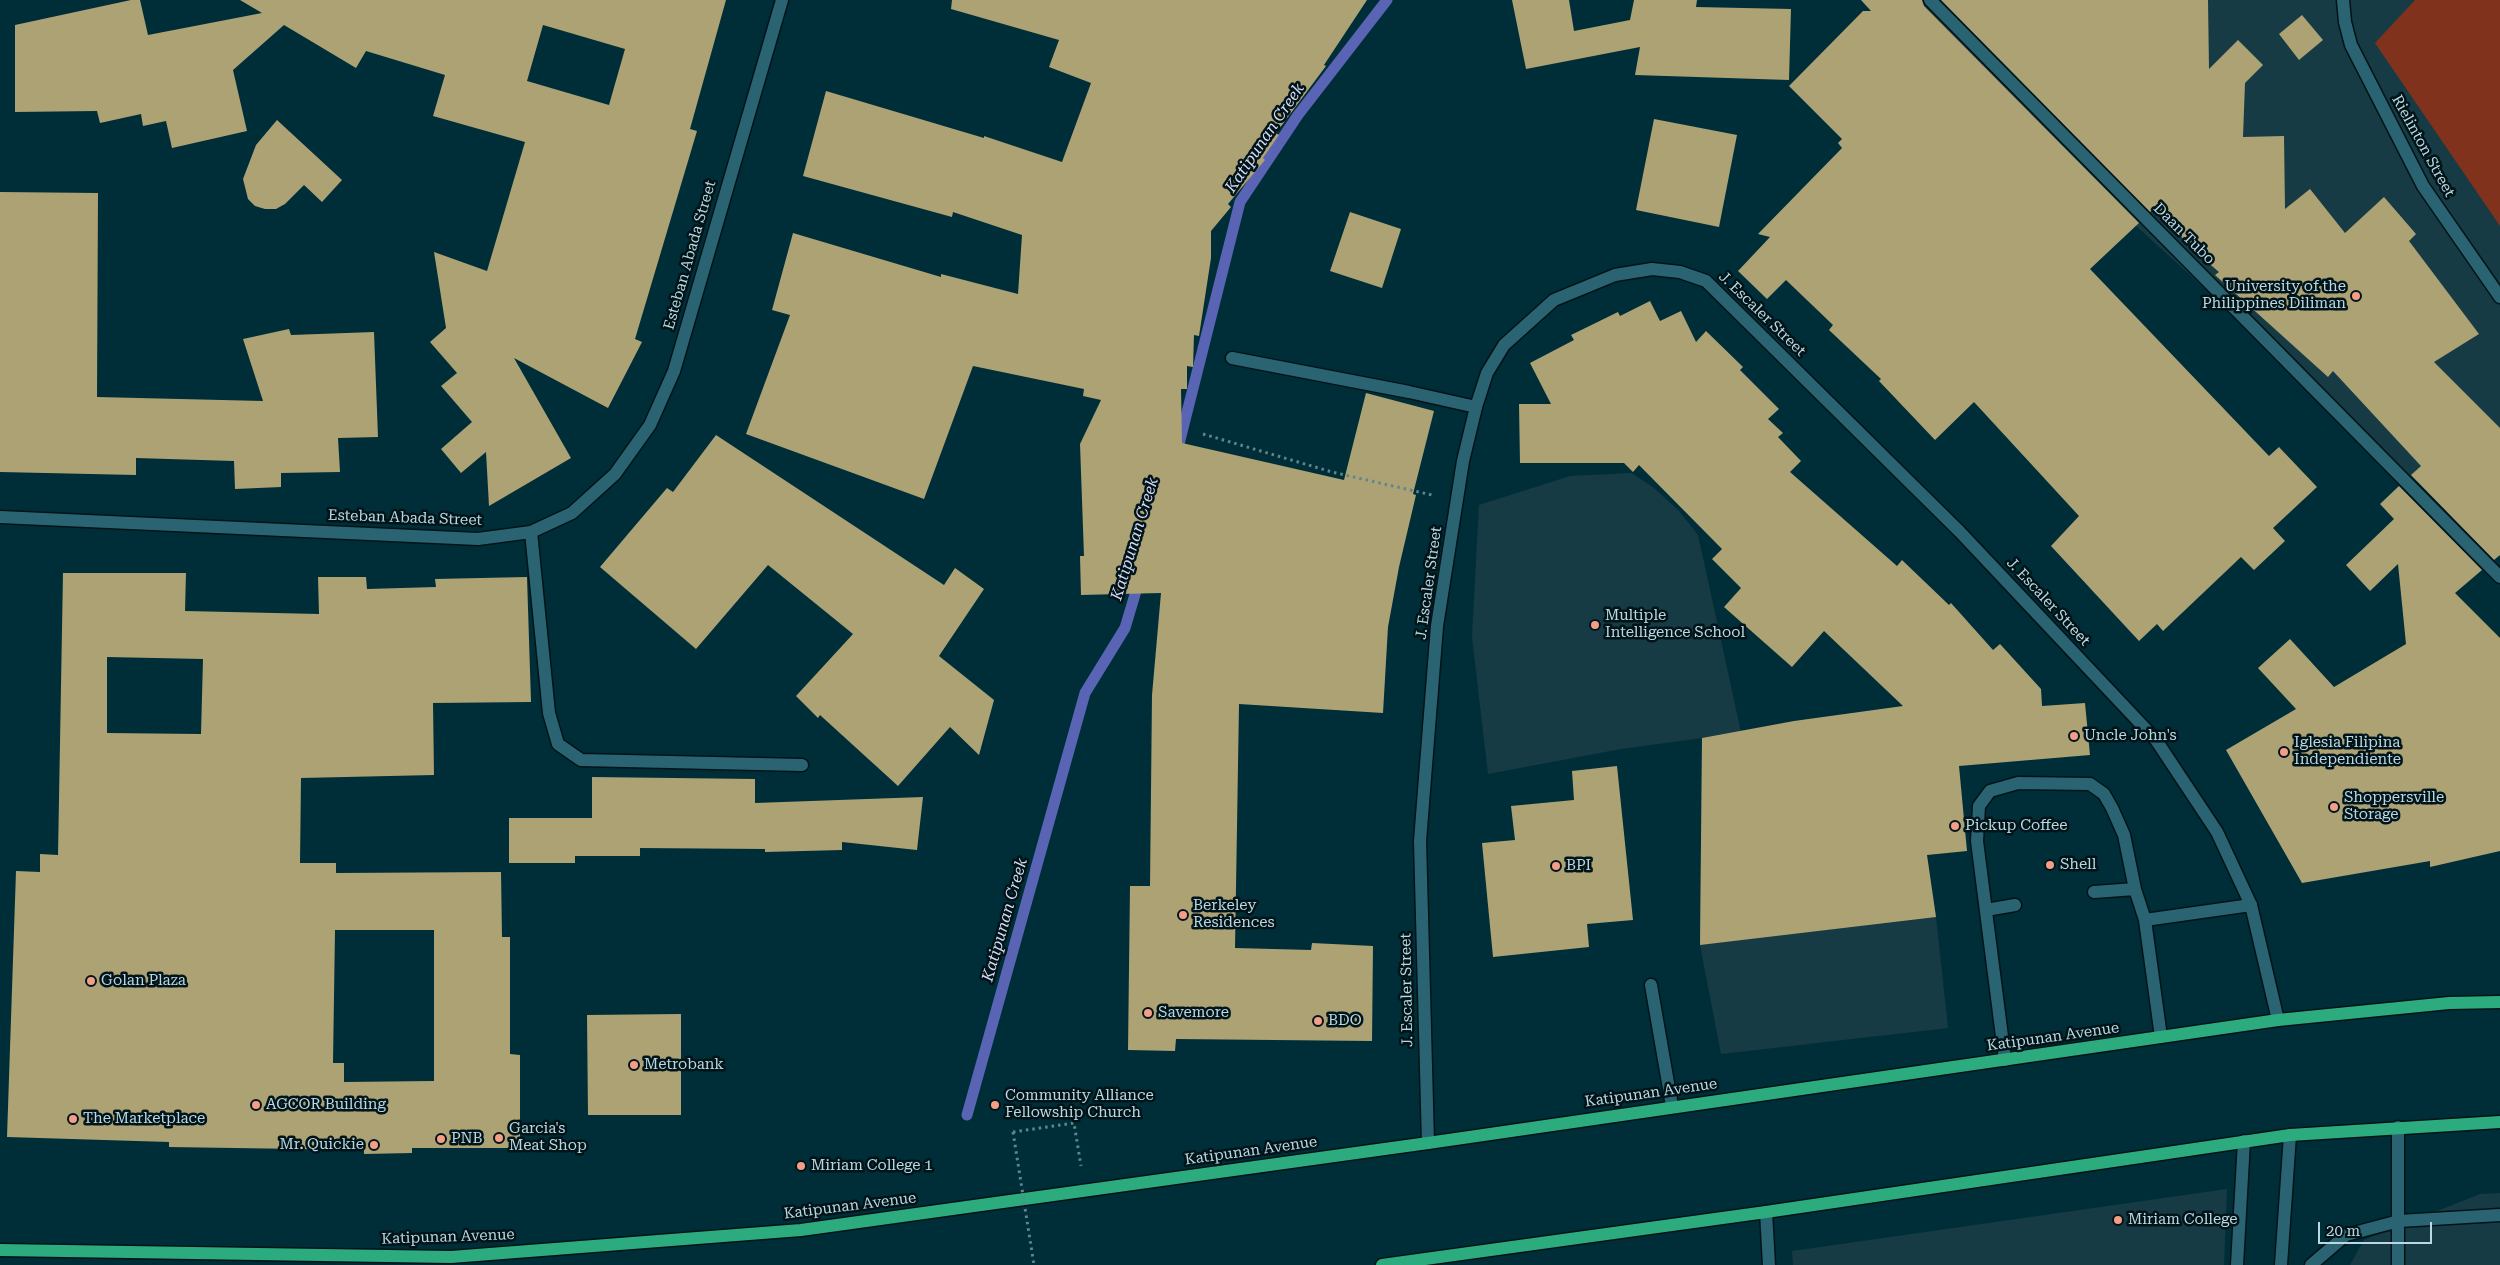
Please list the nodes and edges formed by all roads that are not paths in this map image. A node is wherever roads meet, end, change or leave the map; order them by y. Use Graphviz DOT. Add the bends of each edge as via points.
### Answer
graph roads {
  1 [pos="782,0"];
  2 [pos="1930,0"];
  3 [pos="2343,0"];
  4 [pos="2500,297"];
  5 [pos="1232,358"];
  6 [pos="1476,407"];
  7 [pos="0,517"];
  8 [pos="531,532"];
  9 [pos="2500,577"];
  10 [pos="802,765"];
  11 [pos="2135,889"];
  12 [pos="2094,892"];
  13 [pos="2251,905"];
  14 [pos="2015,906"];
  15 [pos="1986,910"];
  16 [pos="2145,920"];
  17 [pos="1651,985"];
  18 [pos="2500,1002"];
  19 [pos="2278,1020"];
  20 [pos="2161,1037"];
  21 [pos="2005,1060"];
  22 [pos="1672,1106"];
  23 [pos="2500,1122"];
  24 [pos="2398,1127"];
  25 [pos="2290,1135"];
  26 [pos="2244,1141"];
  27 [pos="1428,1143"];
  28 [pos="1766,1212"];
  29 [pos="2500,1215"];
  30 [pos="2399,1221"];
  31 [pos="0,1250"];
  32 [pos="1382,1265"];
  33 [pos="1769,1265"];
  34 [pos="2237,1265"];
  35 [pos="2281,1265"];
  36 [pos="2311,1265"];
  37 [pos="2398,1265"];
  1 -- 8 [label="street, Esteban Abada Street" via="674,371 650,425 614,474 572,513"];
  2 -- 9 [label="street, Daan Tubo"];
  3 -- 4 [label="street, Rielinton Street" via="2351,45 2419,177"];
  5 -- 6 [label="street"];
  6 -- 13 [label="street, J. Escaler Street" via="1487,373 1504,345 1554,300 1615,275 1652,269 1680,272 1706,281 1960,532 2156,740 2217,832"];
  6 -- 27 [label="street, J. Escaler Street" via="1437,626 1420,841"];
  7 -- 8 [label="street, Esteban Abada Street" via="478,539"];
  8 -- 10 [label="street" via="549,713 558,744 581,760"];
  11 -- 12 [label="street"];
  11 -- 15 [label="street" via="2124,835 2104,794 2090,784 2018,783 1990,791 1979,806 1977,841"];
  11 -- 16 [label="street"];
  13 -- 16 [label="street"];
  13 -- 19 [label="street, J. Escaler Street"];
  14 -- 15 [label="street"];
  15 -- 21 [label="street"];
  16 -- 20 [label="street"];
  17 -- 22 [label="street"];
  18 -- 19 [label="main road, Katipunan Avenue" via="2449,1003"];
  19 -- 20 [label="main road, Katipunan Avenue"];
  20 -- 21 [label="main road, Katipunan Avenue"];
  21 -- 22 [label="main road, Katipunan Avenue"];
  22 -- 27 [label="main road, Katipunan Avenue"];
  23 -- 24 [label="main road"];
  24 -- 25 [label="main road"];
  24 -- 30 [label="street"];
  25 -- 26 [label="main road"];
  25 -- 35 [label="street"];
  26 -- 28 [label="main road"];
  26 -- 34 [label="street"];
  27 -- 31 [label="main road, Katipunan Avenue" via="801,1230 451,1257"];
  28 -- 32 [label="main road"];
  28 -- 33 [label="street"];
  29 -- 30 [label="street"];
  30 -- 36 [label="street" via="2346,1235"];
  30 -- 37 [label="street"];
}
